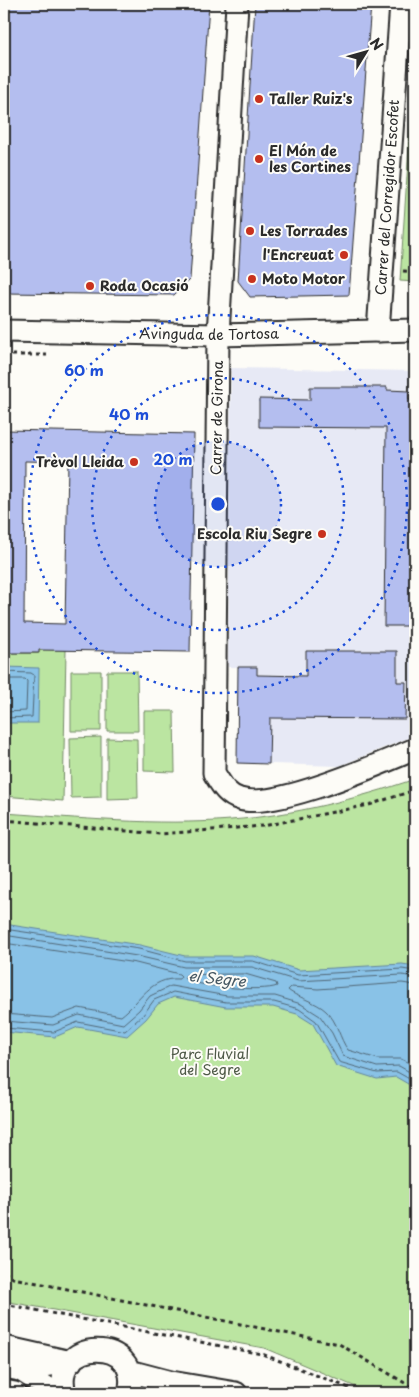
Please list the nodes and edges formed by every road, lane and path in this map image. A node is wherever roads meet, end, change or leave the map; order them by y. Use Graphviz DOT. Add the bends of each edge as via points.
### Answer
graph roads {
  1 [pos="237,4"];
  2 [pos="401,4"];
  3 [pos="4,330"];
  4 [pos="415,330"];
  5 [pos="378,331"];
  6 [pos="218,335"];
  7 [pos="415,750"];
  8 [pos="415,790"];
  9 [pos="4,820"];
  10 [pos="4,1272"];
  11 [pos="4,1304"];
  12 [pos="4,1347"];
  13 [pos="71,1362"];
  14 [pos="12,1368"];
  15 [pos="129,1371"];
  16 [pos="171,1382"];
  17 [pos="415,1389"];
  18 [pos="4,1392"];
  19 [pos="15,1393"];
  20 [pos="56,1393"];
  21 [pos="65,1393"];
  22 [pos="129,1393"];
  23 [pos="134,1393"];
  24 [pos="236,1393"];
  25 [pos="362,1393"];
  1 -- 6 [label="street, Carrer de Girona"];
  2 -- 5 [label="street, Carrer del Corregidor Escofet"];
  3 -- 6 [label="street, Avinguda de Tortosa"];
  4 -- 5 [label="street, Avinguda de Tortosa"];
  5 -- 6 [label="street, Avinguda de Tortosa"];
  6 -- 7 [label="street, Carrer de Girona" via="214,772 224,790 239,799 251,801 337,781"];
  8 -- 9 [label="path" via="369,805 263,826 160,834"];
  10 -- 17 [label="path" via="13,1278 339,1344"];
  11 -- 25 [label="path" via="262,1354"];
  12 -- 13 [label="street"];
  13 -- 14 [label="street"];
  13 -- 15 [label="street" via="87,1350 97,1349 117,1355"];
  13 -- 21 [label="street" via="64,1375"];
  14 -- 20 [label="street"];
  15 -- 16 [label="street"];
  15 -- 22 [label="street"];
  16 -- 23 [label="street"];
  16 -- 24 [label="street"];
  18 -- 19 [label="street"];
}
